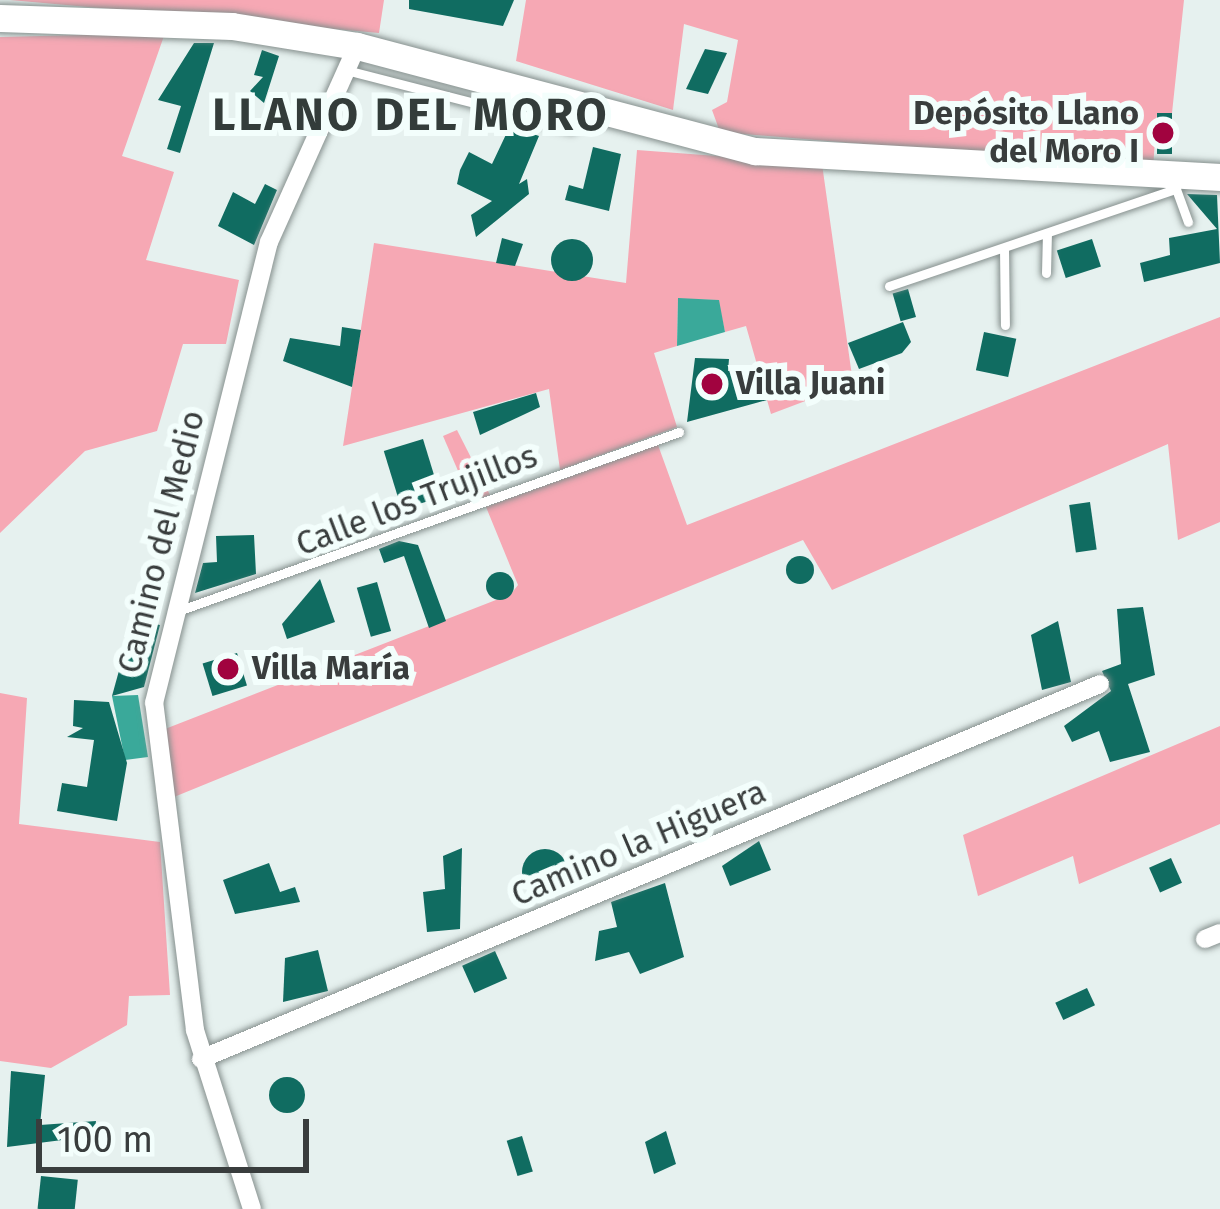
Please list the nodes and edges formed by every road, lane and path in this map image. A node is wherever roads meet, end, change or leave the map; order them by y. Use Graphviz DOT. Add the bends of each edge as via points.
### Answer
graph roads {
  1 [pos="0,17"];
  2 [pos="352,58"];
  3 [pos="572,128"];
  4 [pos="1220,177"];
  5 [pos="1176,183"];
  6 [pos="1188,222"];
  7 [pos="1047,233"];
  8 [pos="1004,248"];
  9 [pos="1046,273"];
  10 [pos="889,286"];
  11 [pos="1004,325"];
  12 [pos="679,433"];
  13 [pos="172,612"];
  14 [pos="1100,684"];
  15 [pos="201,1059"];
  16 [pos="252,1209"];
  1 -- 2 [label="main road" via="232,26"];
  2 -- 3 [label="lane"];
  2 -- 5 [label="main road" via="755,151"];
  2 -- 13 [label="street, Camino del Medio" via="268,242"];
  4 -- 5 [label="main road"];
  5 -- 6 [label="lane"];
  5 -- 7 [label="lane"];
  7 -- 8 [label="lane"];
  7 -- 9 [label="lane"];
  8 -- 10 [label="lane"];
  8 -- 11 [label="lane"];
  12 -- 13 [label="lane, Calle los Trujillos"];
  13 -- 15 [label="street, Camino del Medio" via="154,723"];
  14 -- 15 [label="street, Camino la Higuera"];
  15 -- 16 [label="street, Camino del Medio"];
}
